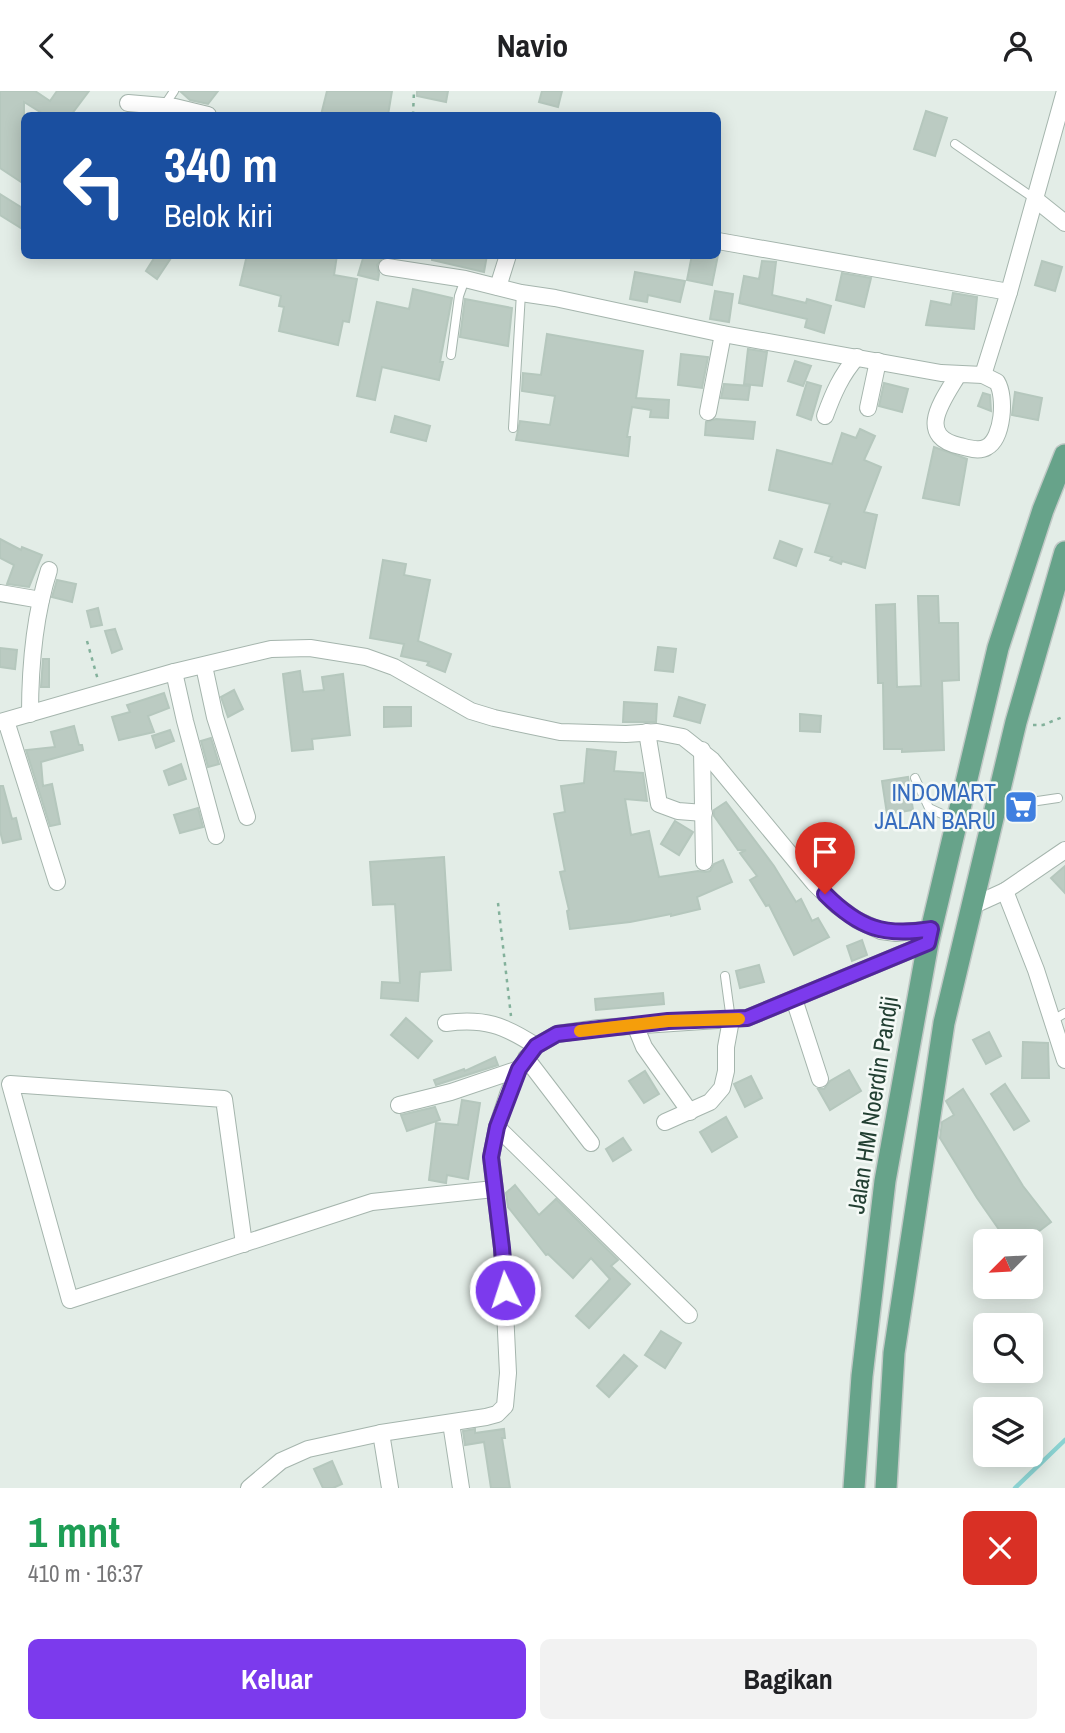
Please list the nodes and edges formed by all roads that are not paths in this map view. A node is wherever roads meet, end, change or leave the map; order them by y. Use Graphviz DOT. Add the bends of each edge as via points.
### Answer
graph roads {
  1 [pos="174,91"];
  2 [pos="1065,91"];
  3 [pos="128,103"];
  4 [pos="164,106"];
  5 [pos="182,112"];
  6 [pos="955,144"];
  7 [pos="1035,199"];
  8 [pos="1065,223"];
  9 [pos="721,242"];
  10 [pos="507,259"];
  11 [pos="387,267"];
  12 [pos="465,279"];
  13 [pos="498,287"];
  14 [pos="1009,292"];
  15 [pos="521,293"];
  16 [pos="723,334"];
  17 [pos="451,355"];
  18 [pos="857,357"];
  19 [pos="878,361"];
  20 [pos="958,375"];
  21 [pos="983,375"];
  22 [pos="868,408"];
  23 [pos="708,412"];
  24 [pos="825,416"];
  25 [pos="513,428"];
  26 [pos="1065,455"];
  27 [pos="1065,552"];
  28 [pos="49,570"];
  29 [pos="0,593"];
  30 [pos="41,600"];
  31 [pos="204,666"];
  32 [pos="174,672"];
  33 [pos="30,714"];
  34 [pos="3,722"];
  35 [pos="647,732"];
  36 [pos="702,750"];
  37 [pos="915,778"];
  38 [pos="1058,798"];
  39 [pos="1006,801"];
  40 [pos="704,813"];
  41 [pos="247,817"];
  42 [pos="958,821"];
  43 [pos="216,836"];
  44 [pos="1065,850"];
  45 [pos="704,862"];
  46 [pos="57,882"];
  47 [pos="1005,891"];
  48 [pos="972,906"];
  49 [pos="929,936"];
  50 [pos="725,976"];
  51 [pos="794,999"];
  52 [pos="1059,1016"];
  53 [pos="913,1018"];
  54 [pos="731,1020"];
  55 [pos="446,1023"];
  56 [pos="944,1023"];
  57 [pos="635,1025"];
  58 [pos="527,1058"];
  59 [pos="1065,1059"];
  60 [pos="820,1079"];
  61 [pos="399,1105"];
  62 [pos="690,1112"];
  63 [pos="665,1122"];
  64 [pos="497,1127"];
  65 [pos="591,1143"];
  66 [pos="494,1189"];
  67 [pos="244,1244"];
  68 [pos="689,1315"];
  69 [pos="451,1423"];
  70 [pos="381,1433"];
  71 [pos="249,1488"];
  72 [pos="390,1488"];
  73 [pos="461,1488"];
  74 [pos="854,1488"];
  75 [pos="886,1488"];
  1 -- 4 [label="lane"];
  2 -- 7 [label="street"];
  3 -- 4 [label="street"];
  4 -- 5 [label="street"];
  6 -- 7 [label="lane"];
  7 -- 8 [label="street"];
  7 -- 14 [label="street"];
  9 -- 14 [label="street"];
  10 -- 13 [label="street"];
  11 -- 12 [label="street"];
  12 -- 13 [label="street"];
  12 -- 17 [label="lane"];
  13 -- 15 [label="street"];
  14 -- 21 [label="street"];
  15 -- 16 [label="street"];
  15 -- 25 [label="lane"];
  16 -- 18 [label="street"];
  16 -- 23 [label="street"];
  18 -- 19 [label="street"];
  18 -- 24 [label="street" via="846,369"];
  19 -- 20 [label="street"];
  19 -- 22 [label="street"];
  20 -- 21 [label="street"];
  20 -- 21 [label="street" via="938,413 936,431 951,444 981,449 992,442 1004,407 997,382"];
  26 -- 42 [label="main road, Jalan HM Noerdin Pandji" via="998,648"];
  27 -- 39 [label="main road" via="1034,653"];
  28 -- 30 [label="street"];
  29 -- 30 [label="street"];
  30 -- 33 [label="street" via="34,631"];
  31 -- 32 [label="street"];
  31 -- 35 [label="street" via="271,649 310,648 366,657 394,667 471,711 494,718 560,732"];
  31 -- 41 [label="street"];
  32 -- 33 [label="street"];
  32 -- 43 [label="street"];
  33 -- 34 [label="street"];
  34 -- 46 [label="street"];
  35 -- 36 [label="street" via="672,733"];
  35 -- 40 [label="street" via="659,804"];
  36 -- 40 [label="street"];
  36 -- 49 [label="street" via="836,905 881,931"];
  37 -- 42 [label="lane" via="929,808"];
  38 -- 39 [label="lane"];
  39 -- 48 [label="main road"];
  40 -- 45 [label="street"];
  42 -- 49 [label="main road, Jalan HM Noerdin Pandji"];
  44 -- 47 [label="street"];
  47 -- 48 [label="street"];
  47 -- 52 [label="street"];
  48 -- 56 [label="main road"];
  49 -- 51 [label="street"];
  49 -- 53 [label="main road, Jalan HM Noerdin Pandji"];
  50 -- 54 [label="lane"];
  51 -- 54 [label="street"];
  51 -- 60 [label="street"];
  52 -- 59 [label="street"];
  53 -- 56 [label="main road"];
  53 -- 74 [label="main road, Jalan HM Noerdin Pandji" via="885,1181"];
  54 -- 57 [label="street"];
  54 -- 62 [label="street" via="722,1088 710,1102"];
  55 -- 58 [label="street" via="485,1021 513,1033"];
  56 -- 75 [label="main road" via="894,1353"];
  57 -- 58 [label="street" via="557,1034"];
  57 -- 62 [label="street" via="644,1047"];
  58 -- 61 [label="street" via="451,1092"];
  58 -- 64 [label="street"];
  58 -- 65 [label="street"];
  62 -- 63 [label="street"];
  64 -- 66 [label="street" via="491,1157"];
  64 -- 68 [label="street"];
  66 -- 67 [label="street" via="372,1202"];
  66 -- 69 [label="street" via="506,1299 507,1397 497,1414"];
  67 -- 67 [label="street" via="70,1300 10,1084 224,1099"];
  69 -- 70 [label="street"];
  69 -- 73 [label="street"];
  70 -- 71 [label="street" via="298,1452"];
  70 -- 72 [label="street"];
}
